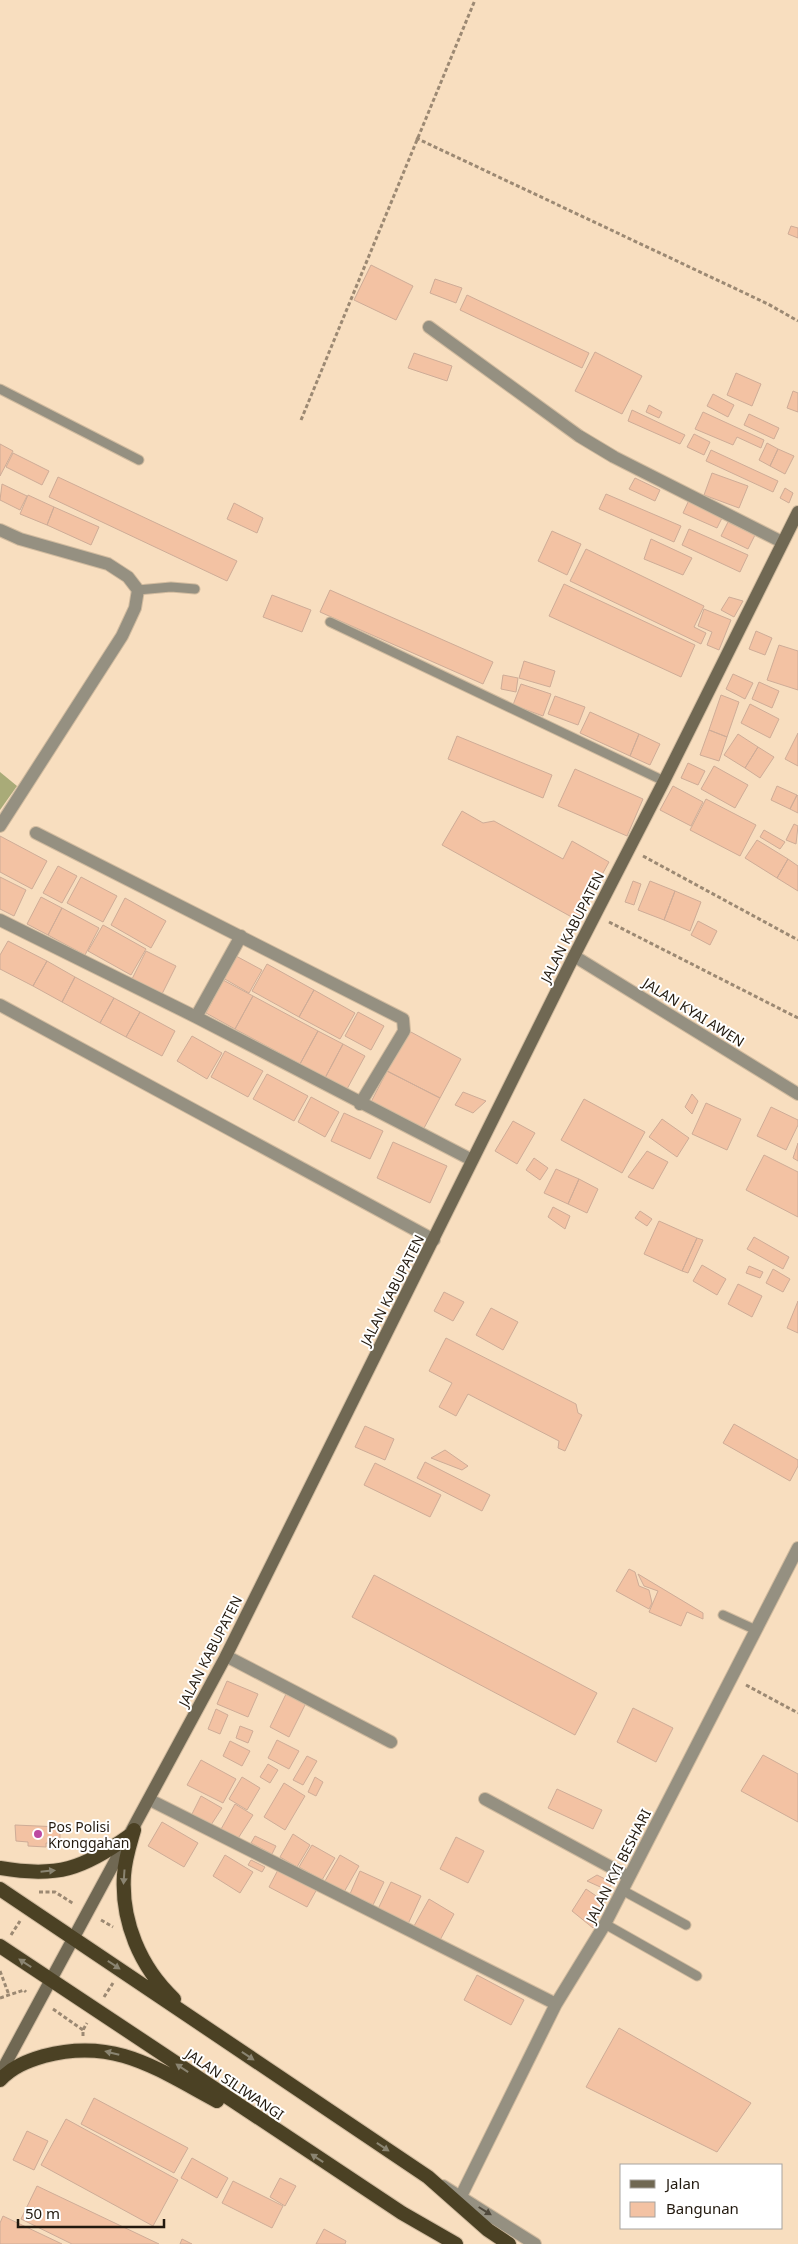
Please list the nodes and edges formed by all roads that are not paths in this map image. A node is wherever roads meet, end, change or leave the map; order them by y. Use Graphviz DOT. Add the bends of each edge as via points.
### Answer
graph roads {
  1 [pos="429,327"];
  2 [pos="0,389"];
  3 [pos="139,460"];
  4 [pos="798,512"];
  5 [pos="0,530"];
  6 [pos="782,542"];
  7 [pos="195,589"];
  8 [pos="138,590"];
  9 [pos="330,622"];
  10 [pos="664,781"];
  11 [pos="0,826"];
  12 [pos="36,833"];
  13 [pos="0,920"];
  14 [pos="241,936"];
  15 [pos="574,956"];
  16 [pos="0,1005"];
  17 [pos="196,1018"];
  18 [pos="798,1094"];
  19 [pos="360,1104"];
  20 [pos="472,1160"];
  21 [pos="434,1240"];
  22 [pos="798,1548"];
  23 [pos="723,1615"];
  24 [pos="756,1630"];
  25 [pos="226,1656"];
  26 [pos="391,1742"];
  27 [pos="485,1799"];
  28 [pos="150,1800"];
  29 [pos="131,1833"];
  30 [pos="0,1868"];
  31 [pos="629,1877"];
  32 [pos="0,1889"];
  33 [pos="622,1890"];
  34 [pos="605,1924"];
  35 [pos="686,1925"];
  36 [pos="73,1938"];
  37 [pos="0,1946"];
  38 [pos="697,1976"];
  39 [pos="50,1979"];
  40 [pos="550,2001"];
  41 [pos="199,2023"];
  42 [pos="0,2074"];
  43 [pos="0,2080"];
  44 [pos="282,2135"];
  45 [pos="428,2177"];
  46 [pos="461,2196"];
  47 [pos="402,2214"];
  48 [pos="434,2244"];
  49 [pos="456,2244"];
  50 [pos="509,2244"];
  51 [pos="535,2244"];
  1 -- 6 [label="street" via="579,436"];
  2 -- 3 [label="lane"];
  4 -- 6 [label="main road, JALAN KABUPATEN"];
  5 -- 8 [label="street" via="20,539 108,564 128,577"];
  6 -- 10 [label="main road, JALAN KABUPATEN"];
  7 -- 8 [label="lane"];
  8 -- 11 [label="street" via="135,608 122,636"];
  9 -- 10 [label="lane"];
  10 -- 15 [label="main road, JALAN KABUPATEN"];
  12 -- 14 [label="street"];
  13 -- 17 [label="street"];
  14 -- 17 [label="street"];
  14 -- 19 [label="street" via="403,1019 402,1034"];
  15 -- 18 [label="street, JALAN KYAI AWEN"];
  15 -- 20 [label="main road, JALAN KABUPATEN"];
  16 -- 21 [label="street"];
  17 -- 19 [label="street"];
  19 -- 20 [label="street"];
  20 -- 21 [label="main road, JALAN KABUPATEN"];
  21 -- 25 [label="main road, JALAN KABUPATEN"];
  22 -- 24 [label="street, JALAN KYI BESHARI"];
  23 -- 24 [label="lane"];
  24 -- 31 [label="street, JALAN KYI BESHARI"];
  25 -- 26 [label="street"];
  25 -- 28 [label="main road, JALAN KABUPATEN"];
  27 -- 31 [label="street"];
  28 -- 29 [label="main road, JALAN KABUPATEN"];
  28 -- 40 [label="street"];
  30 -- 29 [label="highway, one-way" via="34,1873 68,1869 103,1855"];
  29 -- 36 [label="main road, JALAN KABUPATEN"];
  29 -- 41 [label="highway, one-way" via="124,1873 124,1907 128,1923 149,1969"];
  31 -- 33 [label="street, JALAN KYI BESHARI"];
  32 -- 36 [label="highway"];
  33 -- 34 [label="street, JALAN KYI BESHARI"];
  33 -- 35 [label="lane"];
  34 -- 38 [label="lane"];
  34 -- 40 [label="street, JALAN KYI BESHARI"];
  36 -- 39 [label="main road, JALAN KABUPATEN"];
  36 -- 41 [label="highway, one-way"];
  39 -- 37 [label="highway, JALAN SILIWANGI, one-way"];
  39 -- 42 [label="main road, JALAN KABUPATEN"];
  44 -- 39 [label="highway, JALAN SILIWANGI, one-way"];
  40 -- 46 [label="street, JALAN KYI BESHARI"];
  41 -- 45 [label="highway, one-way"];
  44 -- 43 [label="highway, one-way" via="154,2068 114,2052 82,2049 53,2054 22,2064"];
  47 -- 44 [label="highway, JALAN SILIWANGI, one-way"];
  45 -- 46 [label="street"];
  45 -- 50 [label="highway" via="488,2230"];
  46 -- 51 [label="street, one-way"];
  47 -- 48 [label="highway"];
  47 -- 49 [label="highway, JALAN SILIWANGI"];
}
